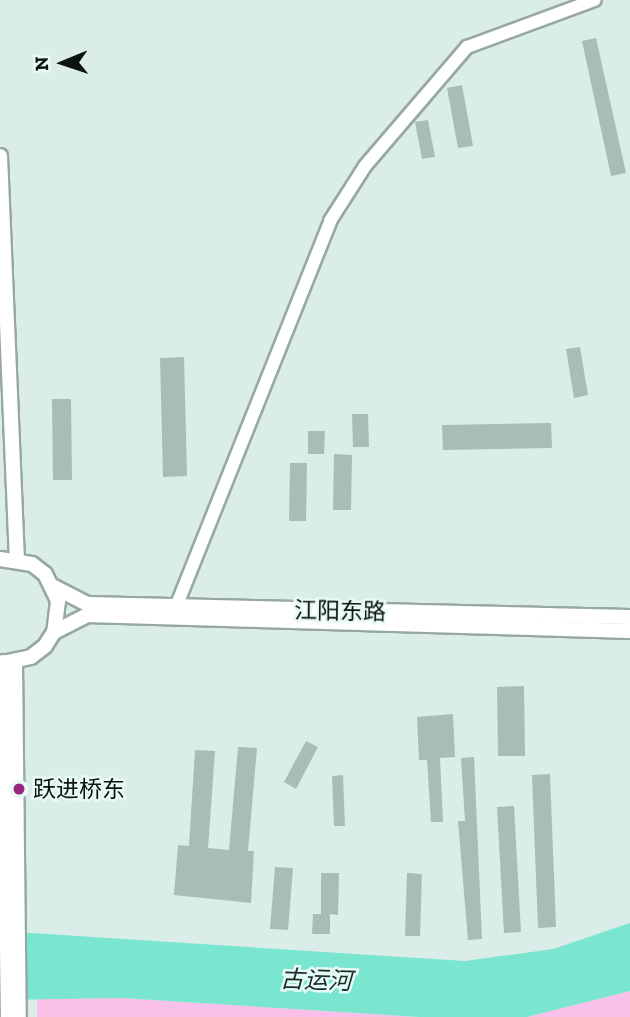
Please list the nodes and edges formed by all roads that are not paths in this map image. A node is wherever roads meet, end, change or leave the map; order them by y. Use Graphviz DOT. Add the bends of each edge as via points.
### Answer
graph roads {
  1 [pos="595,0"];
  2 [pos="569,4"];
  3 [pos="0,156"];
  4 [pos="0,559"];
  5 [pos="17,559"];
  6 [pos="54,587"];
  7 [pos="176,607"];
  8 [pos="630,617"];
  9 [pos="630,631"];
  10 [pos="54,632"];
  11 [pos="6,662"];
  12 [pos="10,900"];
  13 [pos="8,1017"];
  14 [pos="19,1017"];
  1 -- 2 [label="street"];
  2 -- 7 [label="street" via="467,47 365,166 330,221"];
  3 -- 5 [label="main road"];
  4 -- 5 [label="main road"];
  5 -- 6 [label="main road, 江阳东路" via="32,564"];
  6 -- 7 [label="main road, 江阳东路" via="88,604"];
  6 -- 10 [label="main road" via="59,615"];
  7 -- 8 [label="main road, 江阳东路"];
  9 -- 10 [label="main road, 江阳东路" via="87,615"];
  10 -- 11 [label="main road, 江阳东路" via="45,646"];
  11 -- 12 [label="main road"];
  12 -- 13 [label="main road"];
  12 -- 14 [label="main road"];
}
